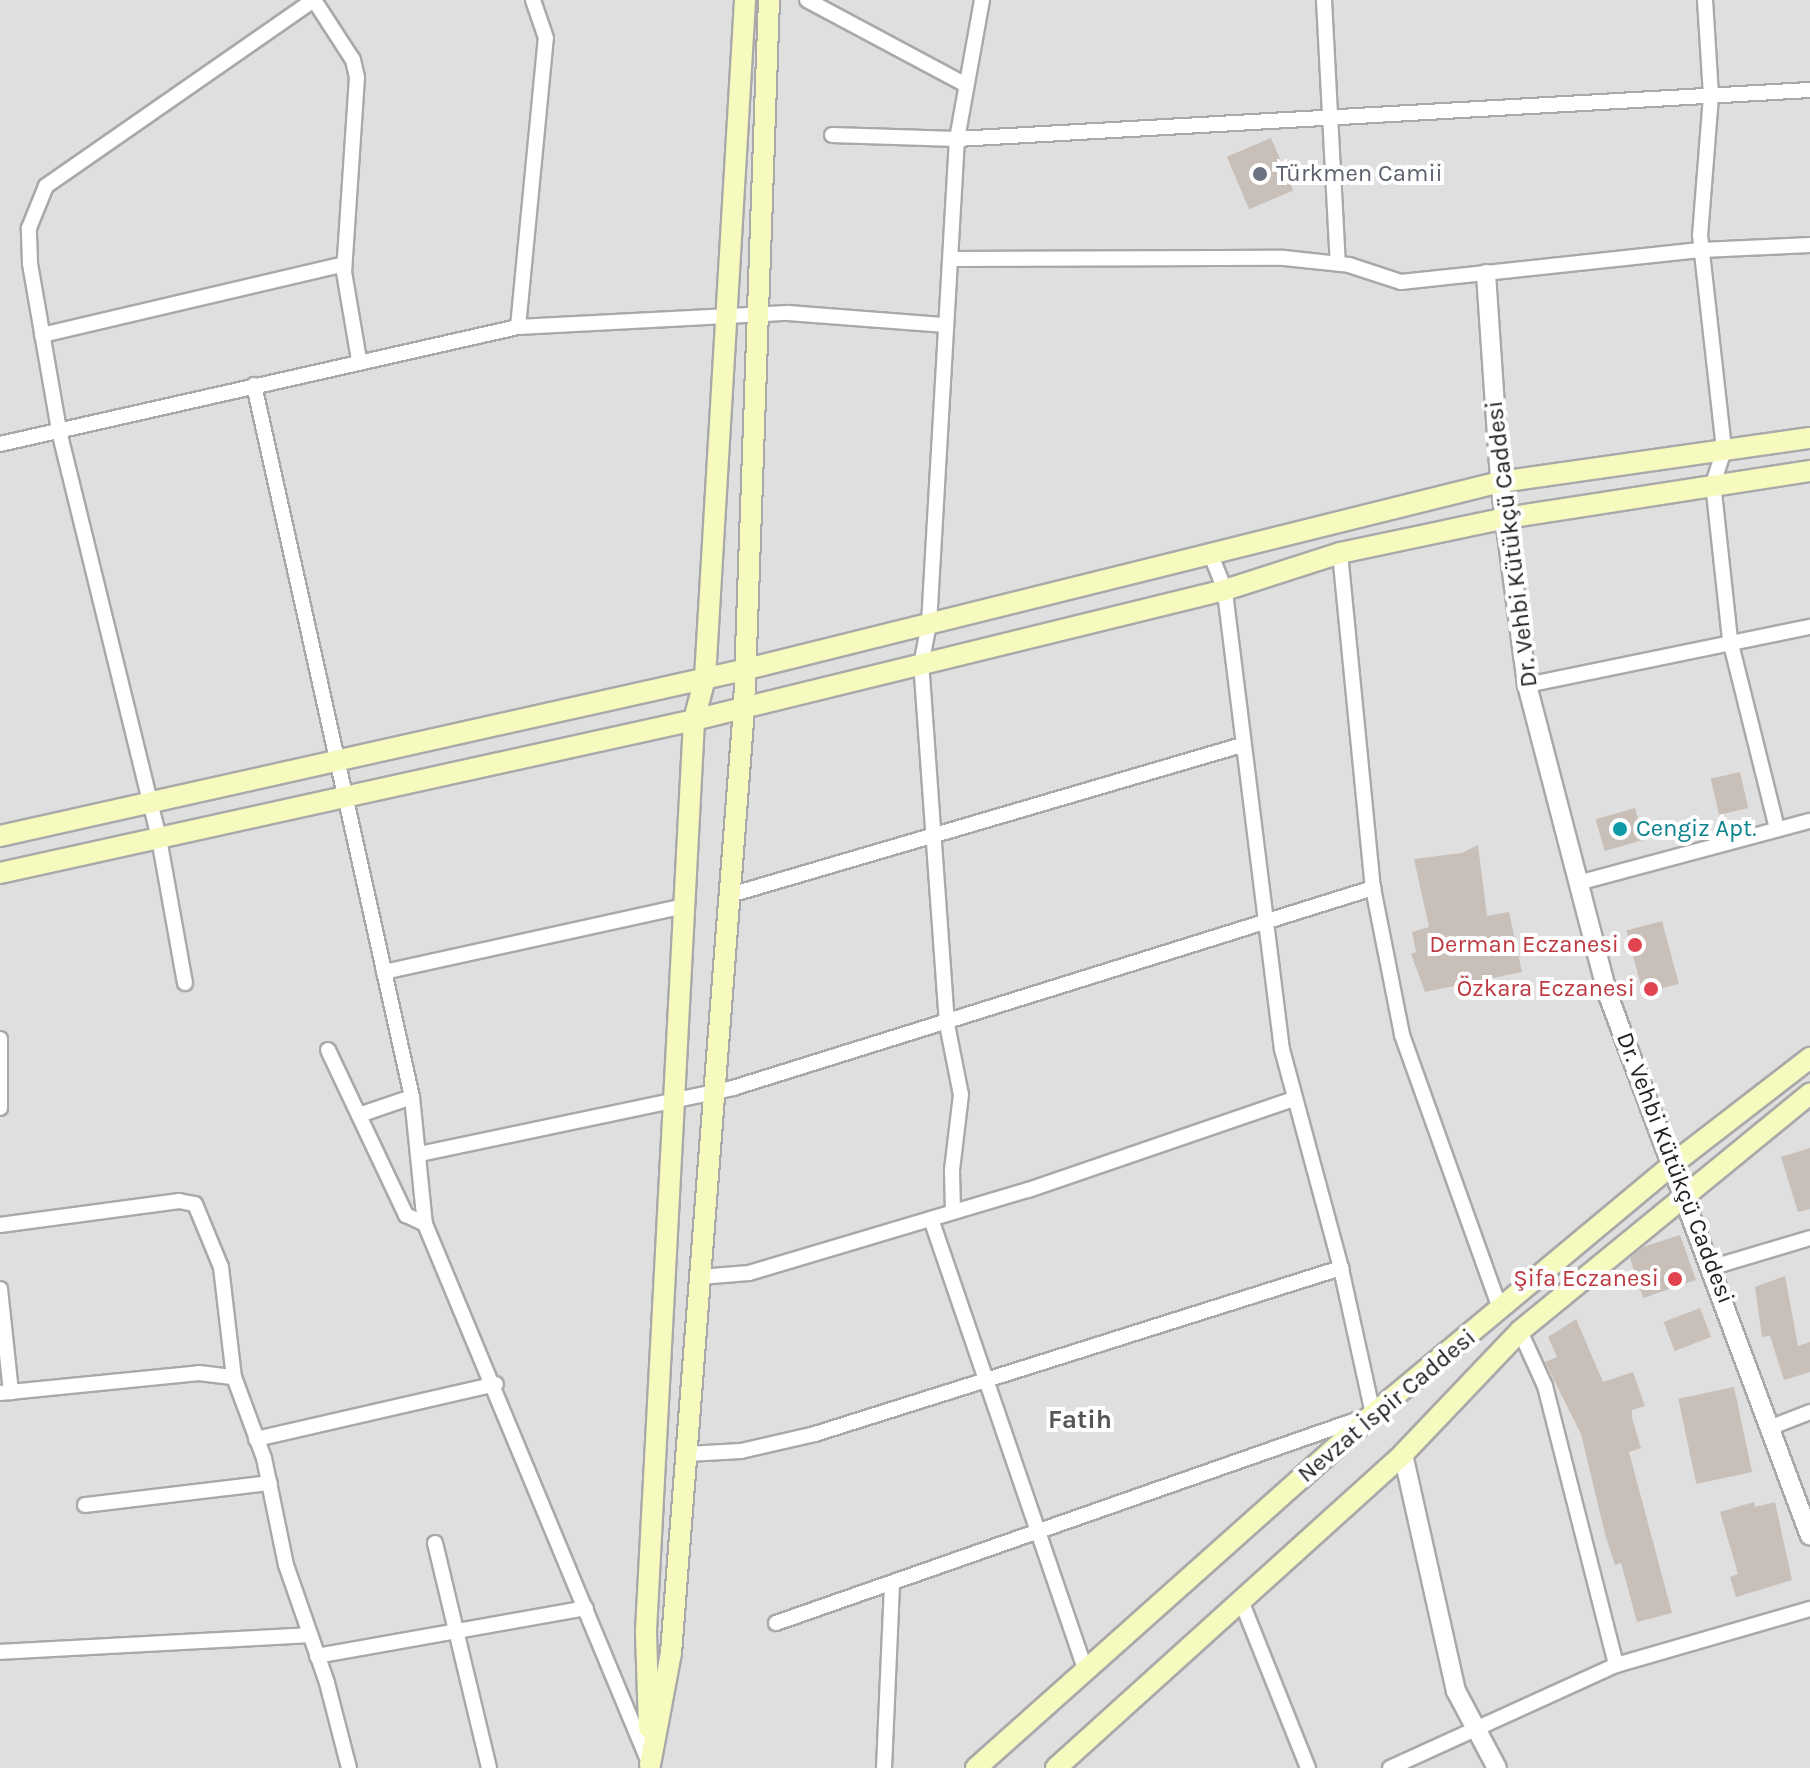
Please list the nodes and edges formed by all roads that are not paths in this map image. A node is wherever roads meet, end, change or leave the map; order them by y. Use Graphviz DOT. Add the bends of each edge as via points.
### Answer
graph roads {
  1 [pos="314,0"];
  2 [pos="533,0"];
  3 [pos="745,0"];
  4 [pos="769,0"];
  5 [pos="807,0"];
  6 [pos="982,0"];
  7 [pos="1324,0"];
  8 [pos="1705,0"];
  9 [pos="964,84"];
  10 [pos="1810,90"];
  11 [pos="1711,96"];
  12 [pos="1331,119"];
  13 [pos="832,135"];
  14 [pos="957,139"];
  15 [pos="1810,245"];
  16 [pos="1702,250"];
  17 [pos="953,259"];
  18 [pos="1338,263"];
  19 [pos="344,264"];
  20 [pos="1486,274"];
  21 [pos="757,313"];
  22 [pos="727,314"];
  23 [pos="943,325"];
  24 [pos="518,327"];
  25 [pos="42,335"];
  26 [pos="359,360"];
  27 [pos="254,385"];
  28 [pos="59,430"];
  29 [pos="1810,438"];
  30 [pos="0,444"];
  31 [pos="1724,450"];
  32 [pos="1810,471"];
  33 [pos="1500,482"];
  34 [pos="1713,483"];
  35 [pos="1506,518"];
  36 [pos="1340,553"];
  37 [pos="1211,556"];
  38 [pos="1225,590"];
  39 [pos="929,624"];
  40 [pos="1810,627"];
  41 [pos="1730,640"];
  42 [pos="921,665"];
  43 [pos="743,670"];
  44 [pos="705,678"];
  45 [pos="1527,685"];
  46 [pos="744,708"];
  47 [pos="694,720"];
  48 [pos="1242,745"];
  49 [pos="337,760"];
  50 [pos="349,796"];
  51 [pos="150,802"];
  52 [pos="1810,821"];
  53 [pos="1777,829"];
  54 [pos="0,836"];
  55 [pos="159,838"];
  56 [pos="933,838"];
  57 [pos="0,873"];
  58 [pos="1578,883"];
  59 [pos="1373,888"];
  60 [pos="730,895"];
  61 [pos="684,906"];
  62 [pos="1263,924"];
  63 [pos="384,972"];
  64 [pos="185,983"];
  65 [pos="947,1024"];
  66 [pos="0,1039"];
  67 [pos="328,1050"];
  68 [pos="1810,1058"];
  69 [pos="1,1075"];
  70 [pos="714,1092"];
  71 [pos="1810,1094"];
  72 [pos="412,1097"];
  73 [pos="674,1097"];
  74 [pos="1294,1099"];
  75 [pos="0,1108"];
  76 [pos="359,1115"];
  77 [pos="420,1154"];
  78 [pos="1674,1163"];
  79 [pos="1682,1194"];
  80 [pos="953,1212"];
  81 [pos="931,1219"];
  82 [pos="425,1224"];
  83 [pos="0,1225"];
  84 [pos="1810,1238"];
  85 [pos="1713,1267"];
  86 [pos="1341,1268"];
  87 [pos="700,1277"];
  88 [pos="0,1289"];
  89 [pos="1501,1311"];
  90 [pos="1520,1331"];
  91 [pos="234,1377"];
  92 [pos="983,1381"];
  93 [pos="496,1384"];
  94 [pos="5,1393"];
  95 [pos="1810,1412"];
  96 [pos="1373,1414"];
  97 [pos="1769,1428"];
  98 [pos="256,1439"];
  99 [pos="687,1454"];
  100 [pos="1403,1454"];
  101 [pos="270,1483"];
  102 [pos="85,1505"];
  103 [pos="1043,1532"];
  104 [pos="1810,1536"];
  105 [pos="435,1543"];
  106 [pos="892,1584"];
  107 [pos="1242,1603"];
  108 [pos="586,1608"];
  109 [pos="1810,1609"];
  110 [pos="776,1623"];
  111 [pos="310,1635"];
  112 [pos="456,1635"];
  113 [pos="0,1652"];
  114 [pos="317,1656"];
  115 [pos="1616,1665"];
  116 [pos="1086,1671"];
  117 [pos="1477,1732"];
  118 [pos="650,1767"];
  119 [pos="349,1768"];
  120 [pos="489,1768"];
  121 [pos="884,1768"];
  122 [pos="976,1768"];
  123 [pos="1056,1768"];
  124 [pos="1308,1768"];
  125 [pos="1390,1768"];
  126 [pos="1497,1768"];
  1 -- 19 [label="street" via="353,60 357,77"];
  1 -- 25 [label="street" via="46,186 29,228"];
  2 -- 24 [label="street" via="546,38"];
  3 -- 22 [label="main road"];
  4 -- 21 [label="main road"];
  5 -- 9 [label="street"];
  6 -- 9 [label="street"];
  7 -- 12 [label="street"];
  8 -- 11 [label="street"];
  9 -- 14 [label="street"];
  10 -- 11 [label="street"];
  11 -- 12 [label="street"];
  11 -- 16 [label="street"];
  12 -- 14 [label="street"];
  12 -- 18 [label="street"];
  13 -- 14 [label="street"];
  14 -- 17 [label="street"];
  15 -- 16 [label="street"];
  16 -- 20 [label="street"];
  16 -- 31 [label="street"];
  17 -- 18 [label="street" via="1241,255"];
  17 -- 23 [label="street"];
  18 -- 20 [label="street" via="1401,282"];
  19 -- 25 [label="street"];
  19 -- 26 [label="street"];
  20 -- 33 [label="street, Dr. Vehbi Kütükçü Caddesi"];
  21 -- 22 [label="street"];
  21 -- 23 [label="street"];
  21 -- 43 [label="main road"];
  22 -- 24 [label="street"];
  22 -- 44 [label="main road"];
  23 -- 39 [label="street"];
  24 -- 26 [label="street"];
  25 -- 28 [label="street"];
  26 -- 27 [label="street"];
  27 -- 28 [label="street"];
  27 -- 49 [label="street"];
  28 -- 30 [label="street"];
  28 -- 51 [label="street"];
  29 -- 31 [label="main road"];
  31 -- 33 [label="main road"];
  31 -- 34 [label="street"];
  32 -- 34 [label="main road"];
  33 -- 35 [label="street, Dr. Vehbi Kütükçü Caddesi"];
  33 -- 37 [label="main road"];
  34 -- 35 [label="main road"];
  34 -- 41 [label="street"];
  35 -- 36 [label="main road"];
  35 -- 45 [label="street, Dr. Vehbi Kütükçü Caddesi"];
  36 -- 38 [label="main road"];
  36 -- 59 [label="street"];
  37 -- 38 [label="street"];
  37 -- 39 [label="main road"];
  38 -- 42 [label="main road"];
  38 -- 48 [label="street"];
  39 -- 42 [label="street"];
  39 -- 43 [label="main road"];
  40 -- 41 [label="street"];
  41 -- 45 [label="street"];
  41 -- 53 [label="street"];
  42 -- 46 [label="main road"];
  42 -- 56 [label="street"];
  43 -- 44 [label="main road"];
  43 -- 46 [label="main road"];
  44 -- 47 [label="main road"];
  44 -- 49 [label="main road"];
  45 -- 58 [label="street, Dr. Vehbi Kütükçü Caddesi"];
  46 -- 47 [label="main road"];
  46 -- 60 [label="main road"];
  47 -- 50 [label="main road"];
  47 -- 61 [label="main road"];
  48 -- 56 [label="street"];
  48 -- 62 [label="street"];
  49 -- 50 [label="street"];
  49 -- 51 [label="main road"];
  50 -- 55 [label="main road"];
  50 -- 63 [label="street"];
  51 -- 54 [label="main road"];
  51 -- 55 [label="street"];
  52 -- 53 [label="street"];
  53 -- 58 [label="street"];
  55 -- 57 [label="main road"];
  55 -- 64 [label="street"];
  56 -- 60 [label="street"];
  56 -- 65 [label="street"];
  58 -- 78 [label="street, Dr. Vehbi Kütükçü Caddesi" via="1608,995"];
  59 -- 62 [label="street"];
  59 -- 89 [label="street" via="1402,1035"];
  60 -- 70 [label="main road"];
  61 -- 63 [label="street"];
  61 -- 73 [label="main road"];
  62 -- 65 [label="street"];
  62 -- 74 [label="street"];
  63 -- 72 [label="street"];
  65 -- 70 [label="street"];
  65 -- 80 [label="street" via="961,1095"];
  66 -- 69 [label="street"];
  67 -- 76 [label="street"];
  68 -- 78 [label="main road, Nevzat İspir Caddesi"];
  69 -- 75 [label="street"];
  70 -- 73 [label="street"];
  70 -- 87 [label="main road"];
  71 -- 79 [label="main road, Nevzat İspir Caddesi"];
  72 -- 76 [label="street"];
  72 -- 77 [label="street"];
  73 -- 77 [label="street"];
  73 -- 118 [label="main road" via="646,1631"];
  74 -- 80 [label="street"];
  74 -- 86 [label="street"];
  76 -- 82 [label="street" via="406,1215"];
  77 -- 82 [label="street"];
  78 -- 79 [label="street, Dr. Vehbi Kütükçü Caddesi"];
  78 -- 89 [label="main road, Nevzat İspir Caddesi"];
  79 -- 85 [label="street, Dr. Vehbi Kütükçü Caddesi"];
  79 -- 90 [label="main road, Nevzat İspir Caddesi"];
  80 -- 81 [label="street"];
  81 -- 87 [label="street" via="749,1273"];
  81 -- 92 [label="street"];
  82 -- 93 [label="street"];
  83 -- 91 [label="street" via="179,1201 195,1204 221,1267"];
  84 -- 85 [label="street"];
  85 -- 97 [label="street, Dr. Vehbi Kütükçü Caddesi"];
  86 -- 92 [label="street"];
  86 -- 96 [label="street"];
  87 -- 99 [label="main road"];
  88 -- 94 [label="street"];
  89 -- 96 [label="main road, Nevzat İspir Caddesi"];
  90 -- 100 [label="main road, Nevzat İspir Caddesi"];
  90 -- 115 [label="street" via="1545,1386"];
  91 -- 94 [label="street" via="199,1373"];
  91 -- 98 [label="street"];
  92 -- 99 [label="street" via="815,1434 741,1451"];
  92 -- 103 [label="street"];
  93 -- 98 [label="street"];
  93 -- 108 [label="street"];
  95 -- 97 [label="street"];
  96 -- 103 [label="street"];
  96 -- 116 [label="main road, Nevzat İspir Caddesi"];
  97 -- 104 [label="street, Dr. Vehbi Kütükçü Caddesi"];
  98 -- 101 [label="street"];
  99 -- 118 [label="main road" via="671,1653"];
  100 -- 107 [label="main road, Nevzat İspir Caddesi"];
  100 -- 117 [label="street" via="1442,1643 1456,1691"];
  101 -- 102 [label="street"];
  101 -- 111 [label="street" via="286,1565"];
  103 -- 106 [label="street"];
  103 -- 116 [label="street"];
  105 -- 112 [label="street"];
  106 -- 110 [label="street"];
  106 -- 121 [label="street"];
  107 -- 123 [label="main road, Nevzat İspir Caddesi"];
  107 -- 124 [label="street"];
  108 -- 112 [label="street"];
  108 -- 118 [label="street"];
  109 -- 115 [label="street"];
  111 -- 113 [label="street"];
  111 -- 114 [label="street"];
  112 -- 114 [label="street"];
  112 -- 120 [label="street"];
  114 -- 119 [label="street"];
  115 -- 117 [label="street"];
  116 -- 122 [label="main road, Nevzat İspir Caddesi"];
  117 -- 125 [label="street"];
  117 -- 126 [label="street"];
}
